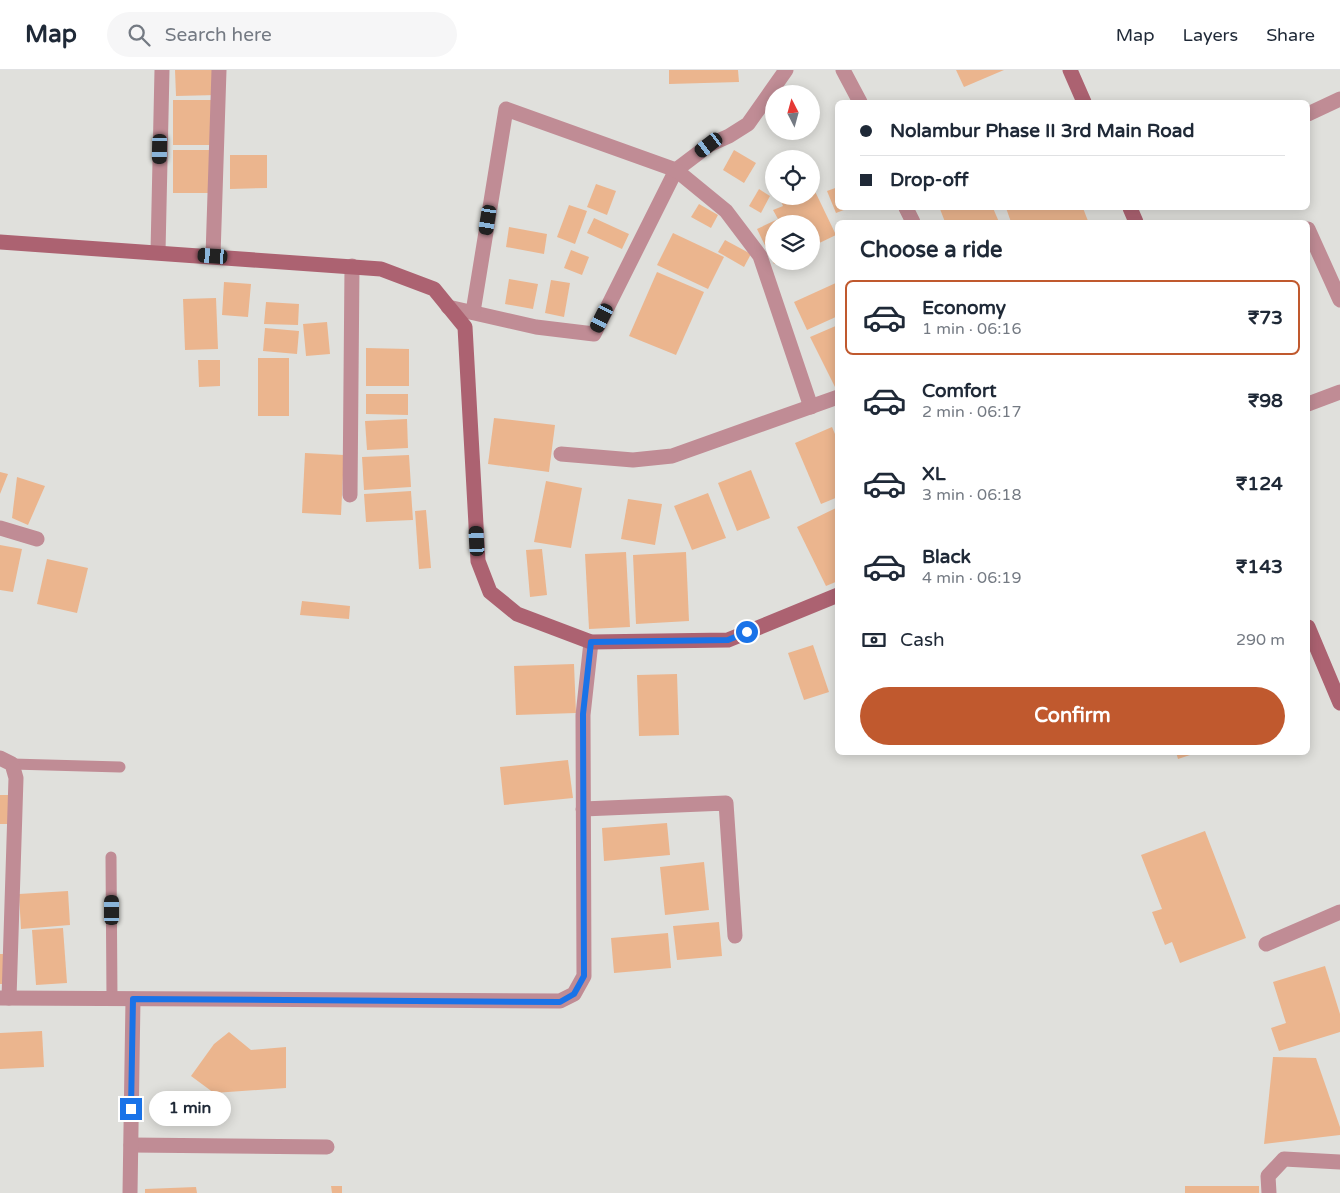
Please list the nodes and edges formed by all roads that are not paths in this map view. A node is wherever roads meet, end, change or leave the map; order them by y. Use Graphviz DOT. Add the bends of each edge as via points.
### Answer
graph roads {
  1 [pos="162,70"];
  2 [pos="219,70"];
  3 [pos="786,70"];
  4 [pos="843,70"];
  5 [pos="1070,70"];
  6 [pos="1340,99"];
  7 [pos="859,100"];
  8 [pos="1083,100"];
  9 [pos="1310,113"];
  10 [pos="676,170"];
  11 [pos="1310,235"];
  12 [pos="0,242"];
  13 [pos="158,252"];
  14 [pos="213,256"];
  15 [pos="352,266"];
  16 [pos="1340,300"];
  17 [pos="448,307"];
  18 [pos="473,312"];
  19 [pos="1340,392"];
  20 [pos="835,398"];
  21 [pos="1310,403"];
  22 [pos="811,407"];
  23 [pos="562,454"];
  24 [pos="350,495"];
  25 [pos="0,528"];
  26 [pos="37,539"];
  27 [pos="835,596"];
  28 [pos="1310,632"];
  29 [pos="591,642"];
  30 [pos="1339,698"];
  31 [pos="6,761"];
  32 [pos="120,767"];
  33 [pos="583,809"];
  34 [pos="111,857"];
  35 [pos="1340,912"];
  36 [pos="735,936"];
  37 [pos="1266,944"];
  38 [pos="4,998"];
  39 [pos="112,999"];
  40 [pos="133,999"];
  41 [pos="131,1145"];
  42 [pos="327,1147"];
  43 [pos="1340,1162"];
  44 [pos="130,1193"];
  45 [pos="1269,1193"];
  1 -- 13 [label="street"];
  2 -- 14 [label="street"];
  3 -- 10 [label="street" via="748,124 709,145"];
  4 -- 7 [label="street"];
  5 -- 8 [label="street"];
  6 -- 9 [label="street"];
  10 -- 18 [label="street" via="594,334 536,327"];
  10 -- 18 [label="street" via="506,109"];
  10 -- 22 [label="street" via="726,211 760,256"];
  11 -- 16 [label="street"];
  12 -- 13 [label="street"];
  13 -- 14 [label="street"];
  14 -- 15 [label="street"];
  15 -- 17 [label="street" via="381,269 434,289"];
  15 -- 24 [label="street"];
  17 -- 18 [label="street"];
  17 -- 29 [label="street" via="465,327 478,561 490,592 517,614"];
  19 -- 21 [label="street"];
  20 -- 22 [label="street"];
  22 -- 23 [label="street" via="672,456 633,460"];
  25 -- 26 [label="street"];
  27 -- 29 [label="street" via="728,640"];
  28 -- 30 [label="street"];
  29 -- 33 [label="street" via="583,714"];
  31 -- 32 [label="lane"];
  31 -- 38 [label="street" via="16,778"];
  33 -- 36 [label="street" via="726,803"];
  33 -- 40 [label="street" via="584,976 574,994 560,1002"];
  34 -- 39 [label="lane"];
  35 -- 37 [label="street"];
  38 -- 39 [label="street"];
  39 -- 40 [label="street"];
  40 -- 41 [label="street"];
  41 -- 42 [label="street"];
  41 -- 44 [label="street"];
  43 -- 45 [label="street" via="1284,1159 1268,1176"];
}
